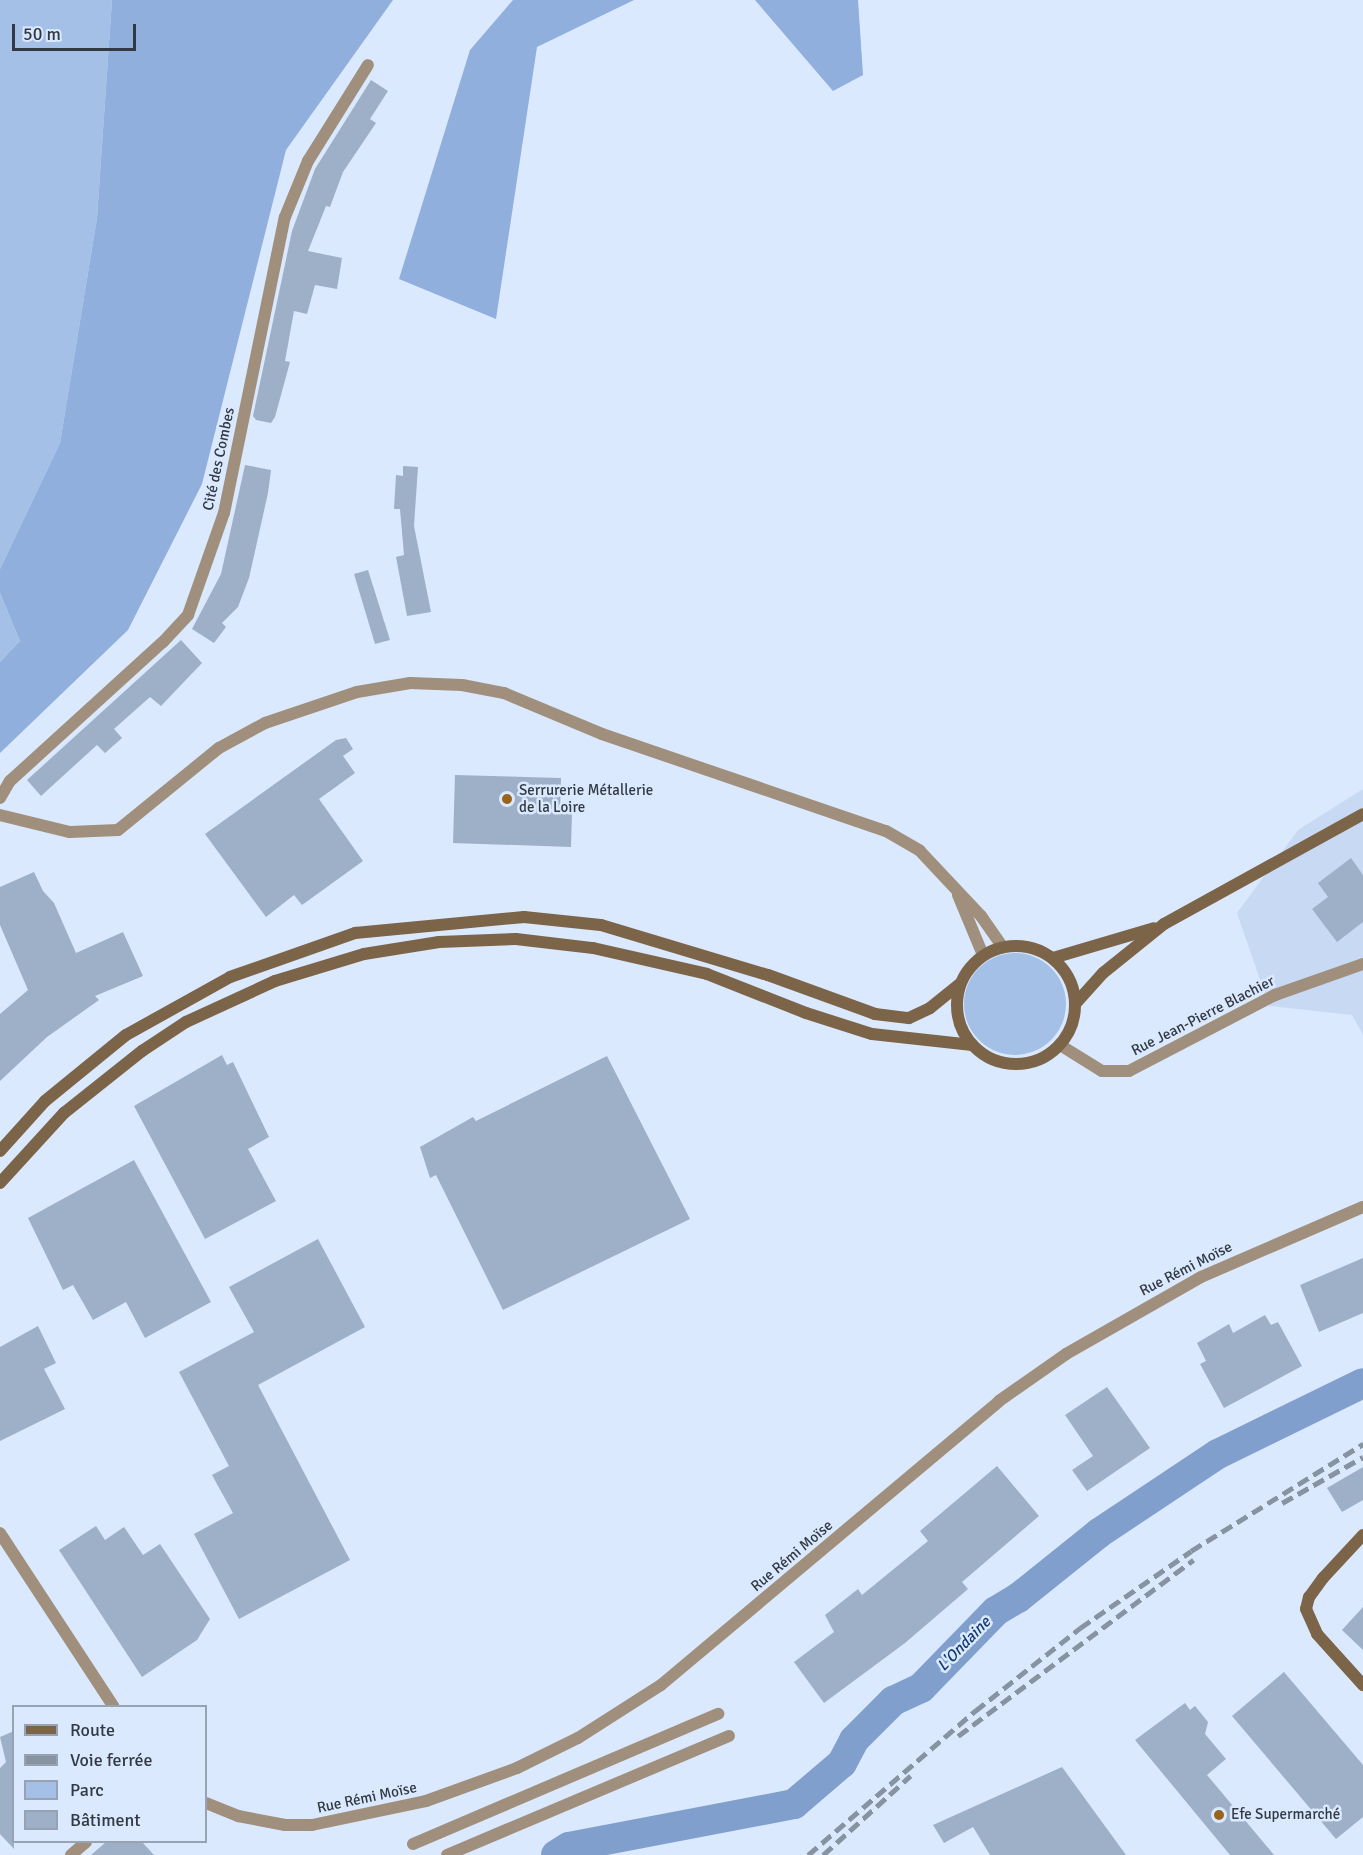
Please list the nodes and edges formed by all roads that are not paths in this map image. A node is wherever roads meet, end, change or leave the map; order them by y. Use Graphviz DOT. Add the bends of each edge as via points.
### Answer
graph roads {
  1 [pos="368,65"];
  2 [pos="0,798"];
  3 [pos="1363,814"];
  4 [pos="0,815"];
  5 [pos="958,894"];
  6 [pos="1164,924"];
  7 [pos="1003,947"];
  8 [pos="983,955"];
  9 [pos="1053,958"];
  10 [pos="1363,964"];
  11 [pos="960,984"];
  12 [pos="1076,1003"];
  13 [pos="972,1045"];
  14 [pos="1060,1045"];
  15 [pos="0,1151"];
  16 [pos="0,1183"];
  17 [pos="1363,1207"];
  18 [pos="0,1533"];
  19 [pos="1363,1535"];
  20 [pos="1363,1685"];
  21 [pos="112,1705"];
  22 [pos="718,1714"];
  23 [pos="729,1736"];
  24 [pos="207,1803"];
  25 [pos="85,1843"];
  26 [pos="413,1844"];
  27 [pos="71,1855"];
  28 [pos="447,1855"];
  1 -- 2 [label="street, Cité des Combes" via="308,161 285,217 224,513 188,615 10,781"];
  3 -- 6 [label="main road"];
  4 -- 5 [label="street" via="70,832 118,830 219,748 265,723 357,692 410,683 462,685 504,693 602,734 886,831 920,850"];
  5 -- 7 [label="street" via="981,915"];
  5 -- 8 [label="street"];
  6 -- 9 [label="main road"];
  6 -- 12 [label="main road" via="1103,973"];
  7 -- 8 [label="main road"];
  7 -- 9 [label="main road" via="1037,949"];
  8 -- 11 [label="main road"];
  9 -- 12 [label="main road" via="1072,986"];
  10 -- 14 [label="street, Rue Jean-Pierre Blachier" via="1275,995 1129,1071 1102,1071"];
  11 -- 13 [label="main road" via="958,1016"];
  11 -- 15 [label="main road" via="930,1008 909,1018 875,1014 768,975 601,925 524,917 355,933 230,977 126,1035 45,1101"];
  12 -- 14 [label="main road" via="1072,1025"];
  13 -- 14 [label="main road" via="987,1057 1006,1063 1026,1063 1044,1057"];
  13 -- 16 [label="main road" via="872,1034 707,974 592,948 516,939 440,942 364,954 275,981 186,1022 142,1051 64,1113"];
  17 -- 24 [label="street, Rue Rémi Moïse" via="1201,1277 1066,1354 999,1401 661,1685 578,1738 517,1768 426,1801 312,1825 274,1823"];
  18 -- 21 [label="street"];
  19 -- 20 [label="main road" via="1323,1578 1309,1597 1306,1609 1317,1634"];
  22 -- 26 [label="street"];
  23 -- 28 [label="street"];
  25 -- 27 [label="street"];
}
